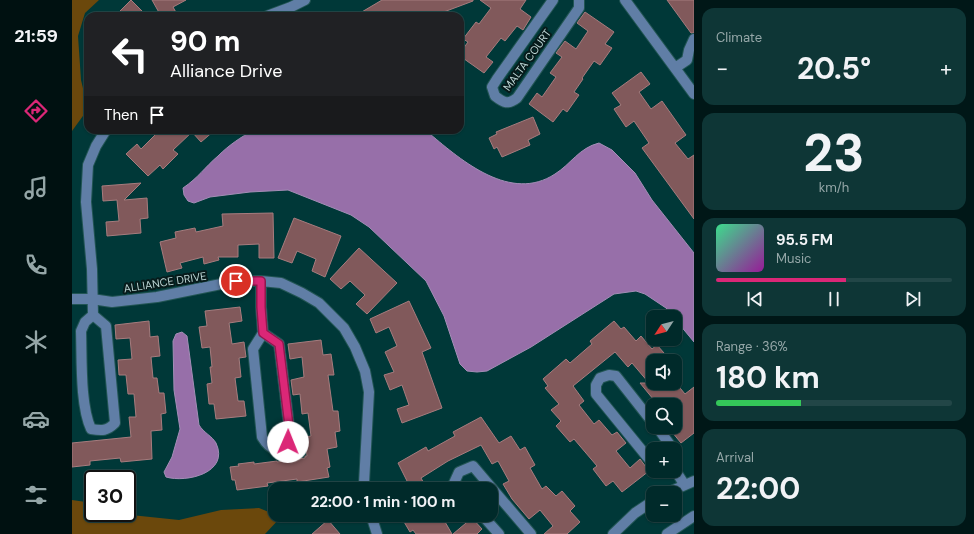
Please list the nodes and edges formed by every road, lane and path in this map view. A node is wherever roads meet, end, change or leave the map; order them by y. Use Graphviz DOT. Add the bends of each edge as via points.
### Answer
graph roads {
  1 [pos="305,0"];
  2 [pos="553,0"];
  3 [pos="579,0"];
  4 [pos="625,0"];
  5 [pos="278,12"];
  6 [pos="694,39"];
  7 [pos="690,60"];
  8 [pos="675,68"];
  9 [pos="694,94"];
  10 [pos="104,134"];
  11 [pos="261,281"];
  12 [pos="92,298"];
  13 [pos="72,299"];
  14 [pos="93,315"];
  15 [pos="263,333"];
  16 [pos="646,414"];
  17 [pos="661,434"];
  18 [pos="668,442"];
  19 [pos="646,455"];
  20 [pos="680,478"];
  21 [pos="694,481"];
  22 [pos="364,482"];
  23 [pos="454,482"];
  24 [pos="487,482"];
  25 [pos="684,484"];
  26 [pos="680,486"];
  27 [pos="498,495"];
  28 [pos="646,506"];
  29 [pos="694,516"];
  30 [pos="373,522"];
  31 [pos="488,522"];
  32 [pos="377,534"];
  33 [pos="499,534"];
  34 [pos="532,534"];
  35 [pos="613,534"];
  36 [pos="667,534"];
  1 -- 5 [label="street"];
  2 -- 3 [label="street, MALTA COURT" via="492,88 495,96 504,102 517,98 579,8"];
  4 -- 8 [label="street"];
  6 -- 7 [label="street"];
  7 -- 8 [label="street"];
  8 -- 9 [label="street"];
  10 -- 12 [label="street" via="88,165 86,202"];
  11 -- 12 [label="street, ALLIANCE DRIVE" via="236,281 142,299 112,302"];
  11 -- 15 [label="street"];
  11 -- 22 [label="street, ALLIANCE DRIVE" via="281,283 319,303 344,328 355,347 365,371 369,392"];
  12 -- 13 [label="street, ALLIANCE DRIVE"];
  12 -- 14 [label="street"];
  14 -- 14 [label="street" via="85,322 81,331 85,402 91,429 100,431 109,429 115,423 106,326"];
  15 -- 15 [label="street" via="253,349 262,437 267,446 275,449 288,442 290,434 279,344"];
  16 -- 19 [label="street" via="616,376 600,378 596,385 596,394"];
  17 -- 18 [label="street"];
  20 -- 25 [label="street"];
  21 -- 25 [label="street"];
  23 -- 24 [label="street" via="459,472 473,466"];
  25 -- 26 [label="street"];
  27 -- 34 [label="street"];
  28 -- 35 [label="street"];
  29 -- 36 [label="street"];
  30 -- 32 [label="street"];
  31 -- 33 [label="street"];
}
